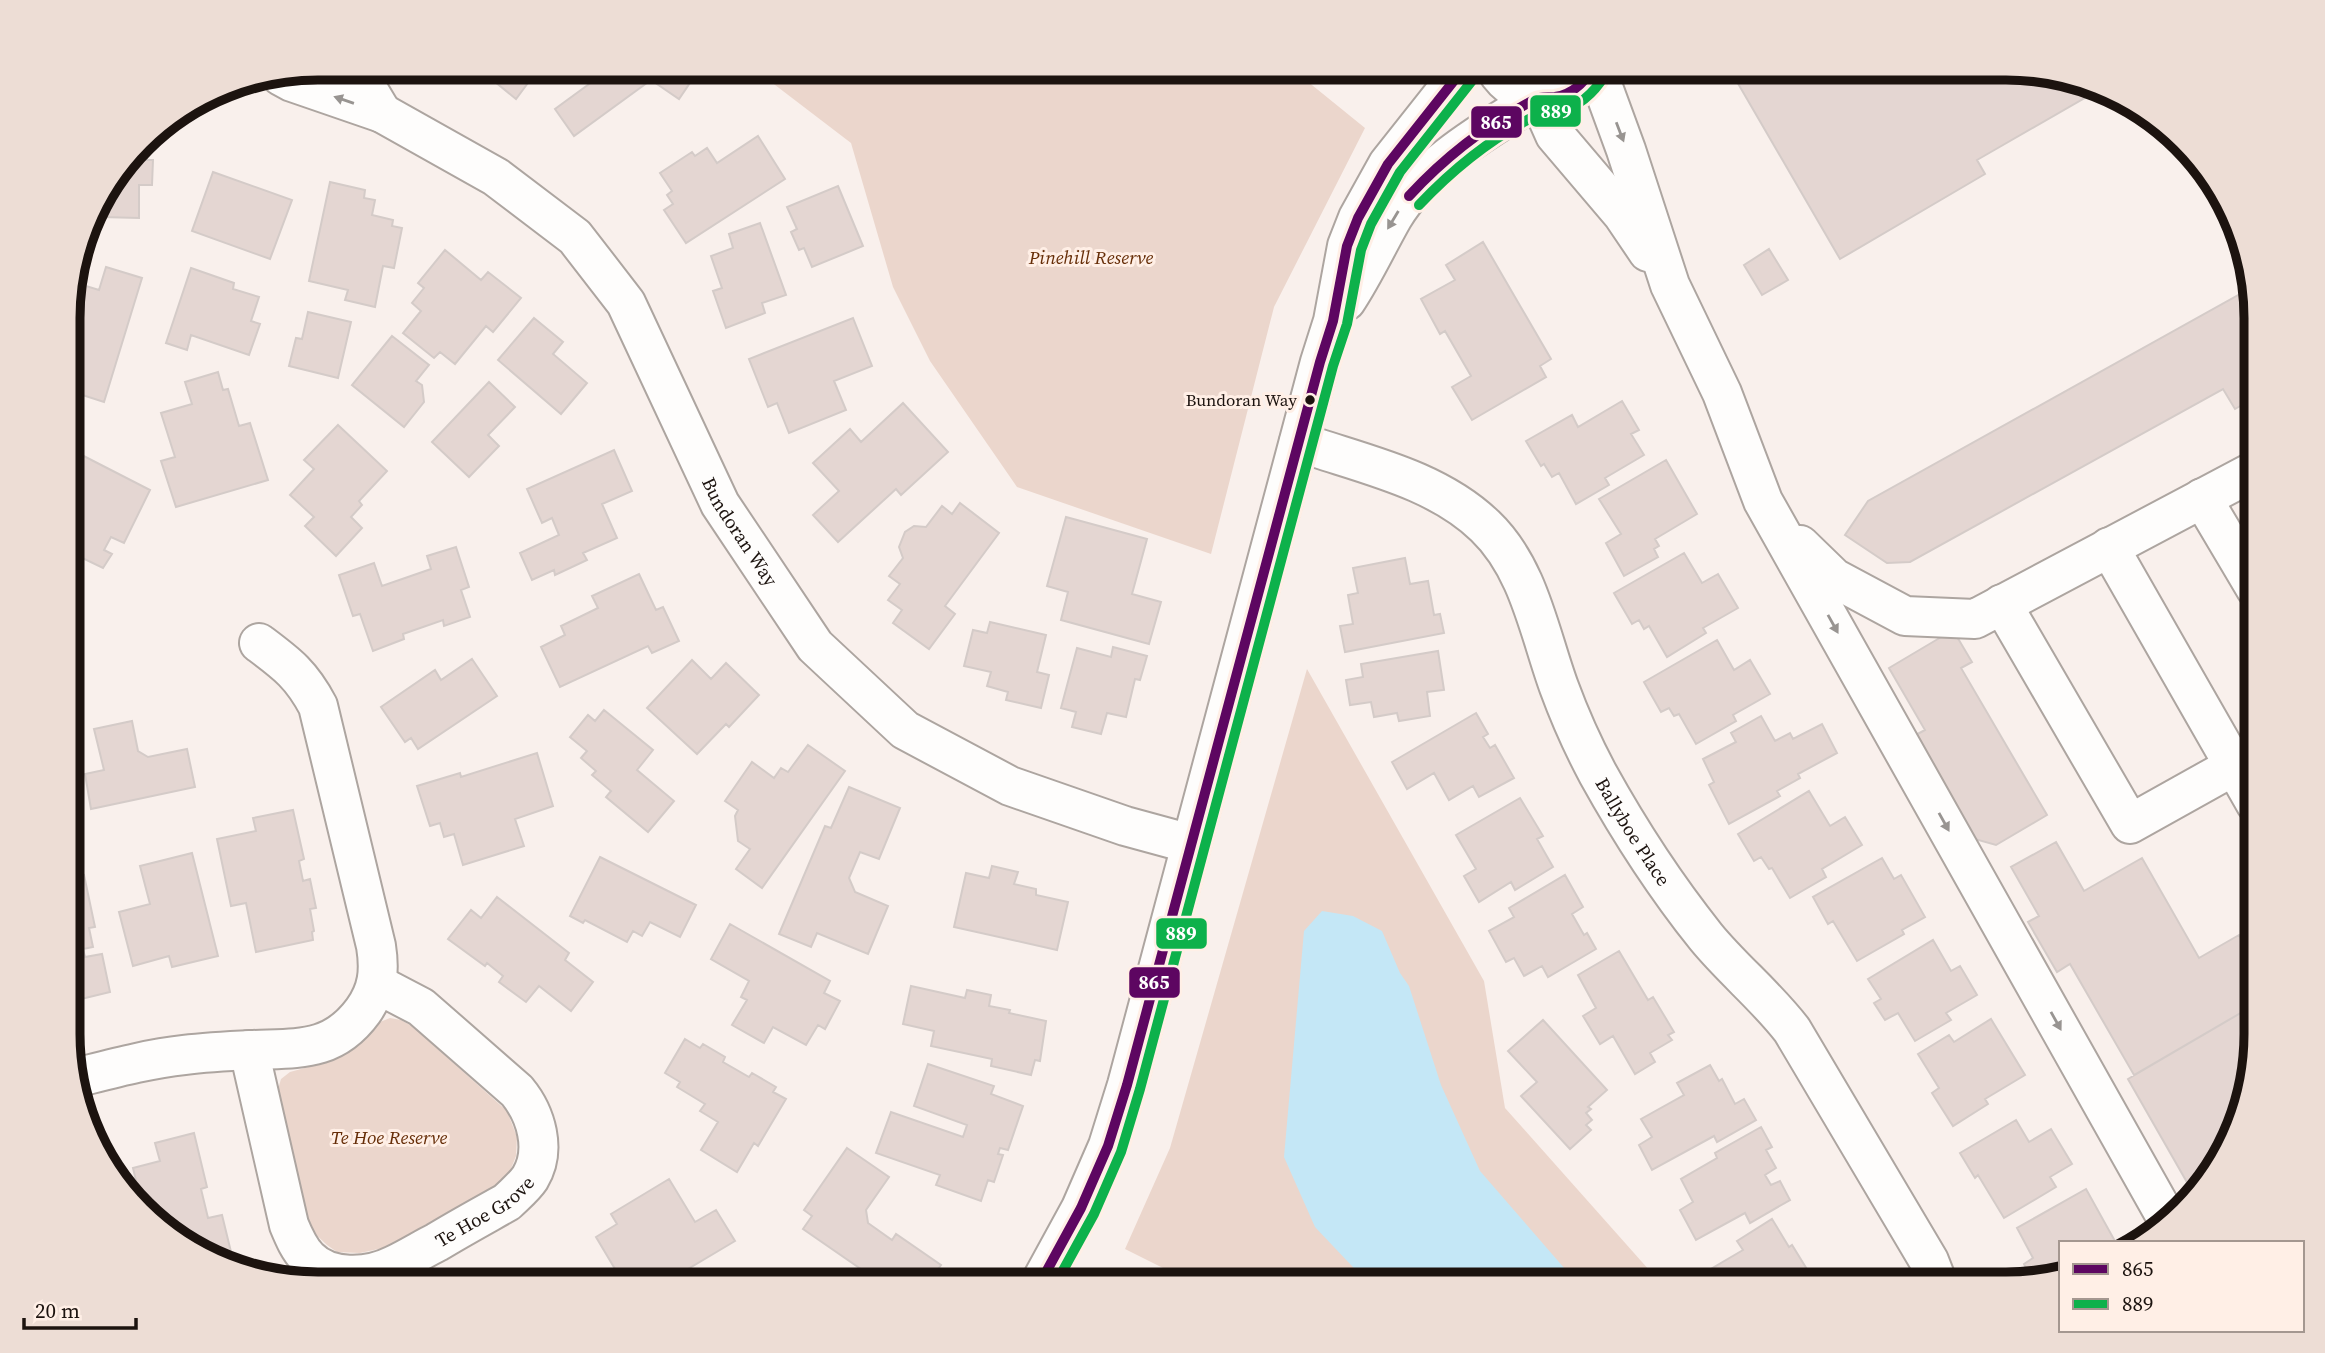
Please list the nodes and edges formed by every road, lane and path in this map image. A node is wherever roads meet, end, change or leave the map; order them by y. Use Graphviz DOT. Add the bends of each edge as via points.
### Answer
graph roads {
  1 [pos="362,80"];
  2 [pos="1454,80"];
  3 [pos="1505,80"];
  4 [pos="1586,80"];
  5 [pos="1599,80"];
  6 [pos="293,82"];
  7 [pos="1538,99"];
  8 [pos="382,113"];
  9 [pos="1670,285"];
  10 [pos="1333,321"];
  11 [pos="1299,442"];
  12 [pos="2244,476"];
  13 [pos="2202,498"];
  14 [pos="1763,500"];
  15 [pos="2244,540"];
  16 [pos="2109,547"];
  17 [pos="2002,604"];
  18 [pos="259,643"];
  19 [pos="2235,766"];
  20 [pos="2244,782"];
  21 [pos="1191,844"];
  22 [pos="377,984"];
  23 [pos="249,1050"];
  24 [pos="85,1076"];
  25 [pos="2164,1213"];
  26 [pos="336,1272"];
  27 [pos="368,1272"];
  28 [pos="1046,1272"];
  29 [pos="1933,1272"];
  1 -- 8 [label="street, Bundoran Way"];
  2 -- 10 [label="street" via="1394,155 1371,193 1348,246"];
  3 -- 7 [label="street" via="1512,88"];
  4 -- 7 [label="street" via="1572,91"];
  5 -- 9 [label="street, one-way"];
  8 -- 6 [label="street, Bundoran Way, one-way"];
  7 -- 9 [label="street" via="1555,135 1623,215"];
  7 -- 10 [label="street, one-way" via="1459,149 1412,191"];
  8 -- 21 [label="street, Bundoran Way" via="496,177 575,237 626,303 719,504 815,646 905,730 1010,786"];
  9 -- 14 [label="street" via="1722,393"];
  10 -- 11 [label="street"];
  11 -- 21 [label="street"];
  11 -- 29 [label="street, Ballyboe Place" via="1440,493 1466,509 1503,546 1521,578 1577,733 1603,783 1678,901 1792,1030"];
  12 -- 13 [label="street"];
  13 -- 15 [label="street"];
  13 -- 16 [label="street"];
  14 -- 17 [label="street" via="1791,536 1835,578 1905,615 1975,618"];
  14 -- 25 [label="street, one-way"];
  16 -- 17 [label="street"];
  16 -- 19 [label="street"];
  17 -- 19 [label="street" via="2130,824"];
  18 -- 22 [label="street" via="300,676 318,706 376,946"];
  19 -- 20 [label="street"];
  21 -- 28 [label="street" via="1108,1146"];
  22 -- 23 [label="street" via="354,1022 334,1039 309,1048"];
  22 -- 27 [label="street, Te Hoe Grove" via="421,1007 517,1091 527,1102 537,1129 537,1158 531,1176 507,1202 393,1266"];
  23 -- 24 [label="street" via="158,1058"];
  23 -- 26 [label="street, Te Hoe Grove" via="289,1225 306,1256"];
}
